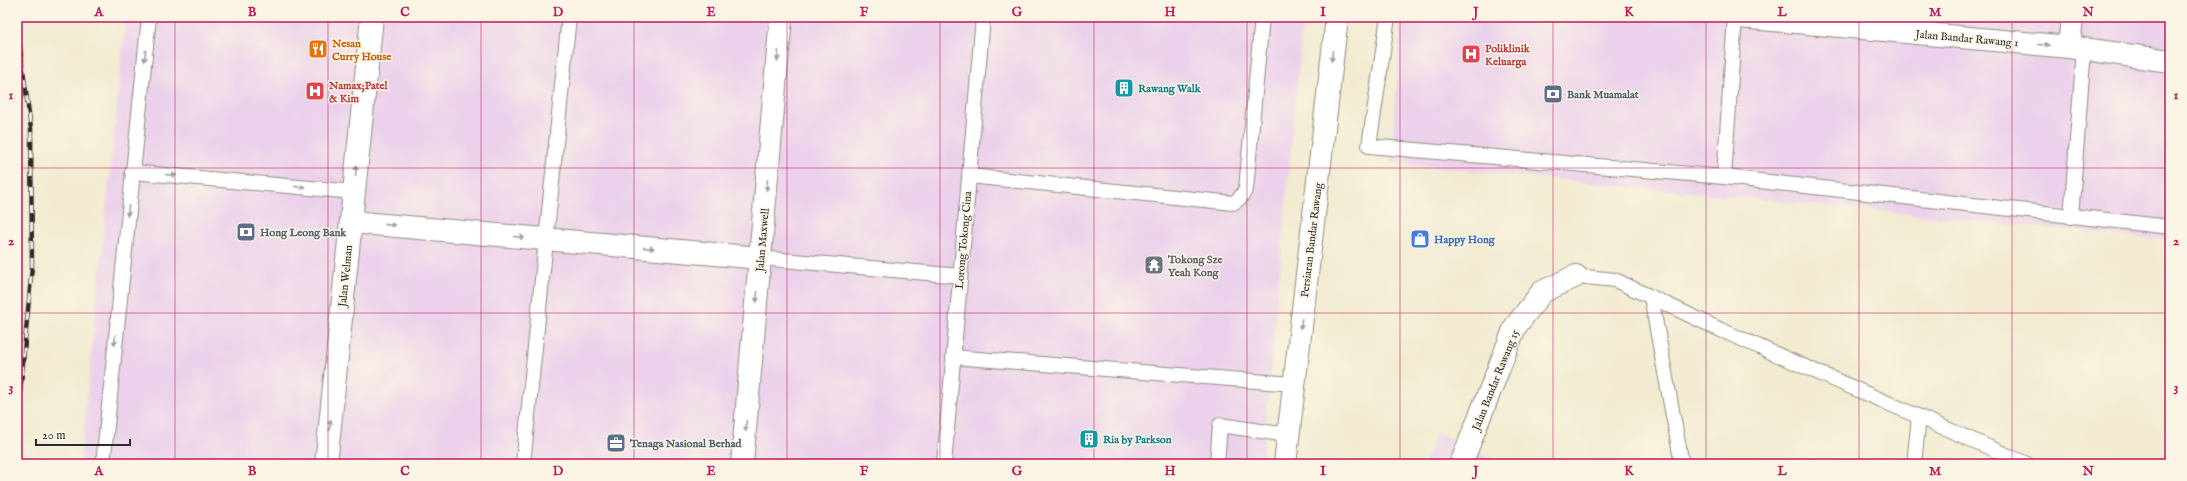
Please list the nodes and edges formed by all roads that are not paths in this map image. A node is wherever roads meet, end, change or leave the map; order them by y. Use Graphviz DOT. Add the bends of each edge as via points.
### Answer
graph roads {
  1 [pos="149,17"];
  2 [pos="372,17"];
  3 [pos="568,17"];
  4 [pos="781,17"];
  5 [pos="983,17"];
  6 [pos="1262,17"];
  7 [pos="1337,17"];
  8 [pos="1388,17"];
  9 [pos="1735,17"];
  10 [pos="1740,17"];
  11 [pos="1746,17"];
  12 [pos="2072,17"];
  13 [pos="1893,24"];
  14 [pos="2077,48"];
  15 [pos="2170,61"];
  16 [pos="132,172"];
  17 [pos="969,176"];
  18 [pos="1724,177"];
  19 [pos="354,192"];
  20 [pos="2071,217"];
  21 [pos="351,222"];
  22 [pos="2170,227"];
  23 [pos="546,239"];
  24 [pos="760,258"];
  25 [pos="960,276"];
  26 [pos="1576,276"];
  27 [pos="1651,297"];
  28 [pos="953,357"];
  29 [pos="1294,384"];
  30 [pos="1919,417"];
  31 [pos="1288,436"];
  32 [pos="2013,461"];
  33 [pos="1467,462"];
  34 [pos="103,464"];
  35 [pos="326,464"];
  36 [pos="524,464"];
  37 [pos="742,464"];
  38 [pos="944,464"];
  39 [pos="1217,464"];
  40 [pos="1285,464"];
  41 [pos="1682,464"];
  42 [pos="1914,464"];
  43 [pos="2028,464"];
  1 -- 16 [label="lane, one-way"];
  19 -- 2 [label="street, Jalan Welman, one-way"];
  3 -- 23 [label="lane"];
  4 -- 24 [label="street, Jalan Maxwell, one-way"];
  5 -- 17 [label="lane, Lorong Tokong Cina"];
  6 -- 17 [label="lane" via="1246,189 1233,203"];
  7 -- 29 [label="street, Persiaran Bandar Rawang, one-way"];
  8 -- 18 [label="lane" via="1369,146"];
  9 -- 18 [label="lane"];
  10 -- 11 [label="street, Jalan Bandar Rawang 1"];
  11 -- 13 [label="street, Jalan Bandar Rawang 1"];
  12 -- 14 [label="street"];
  13 -- 14 [label="street, Jalan Bandar Rawang 1, one-way"];
  14 -- 15 [label="street, Jalan Bandar Rawang 1"];
  14 -- 20 [label="lane"];
  16 -- 19 [label="lane, one-way"];
  16 -- 34 [label="lane, one-way"];
  17 -- 25 [label="lane, Lorong Tokong Cina"];
  18 -- 20 [label="lane"];
  19 -- 21 [label="street, Jalan Welman"];
  20 -- 22 [label="lane"];
  21 -- 23 [label="street, one-way"];
  35 -- 21 [label="street, Jalan Welman, one-way"];
  23 -- 24 [label="street, one-way"];
  23 -- 36 [label="lane"];
  24 -- 25 [label="lane"];
  24 -- 37 [label="street, Jalan Maxwell, one-way"];
  25 -- 28 [label="lane, Lorong Tokong Cina"];
  26 -- 27 [label="lane" via="1615,280"];
  26 -- 33 [label="street, Jalan Bandar Rawang 15" via="1542,292 1515,327"];
  27 -- 30 [label="lane"];
  27 -- 41 [label="lane"];
  28 -- 29 [label="lane"];
  28 -- 38 [label="lane, Lorong Tokong Cina"];
  29 -- 31 [label="street, Persiaran Bandar Rawang"];
  30 -- 32 [label="lane"];
  30 -- 42 [label="lane"];
  31 -- 39 [label="lane" via="1220,425"];
  31 -- 40 [label="street, Persiaran Bandar Rawang"];
  32 -- 43 [label="lane"];
}
